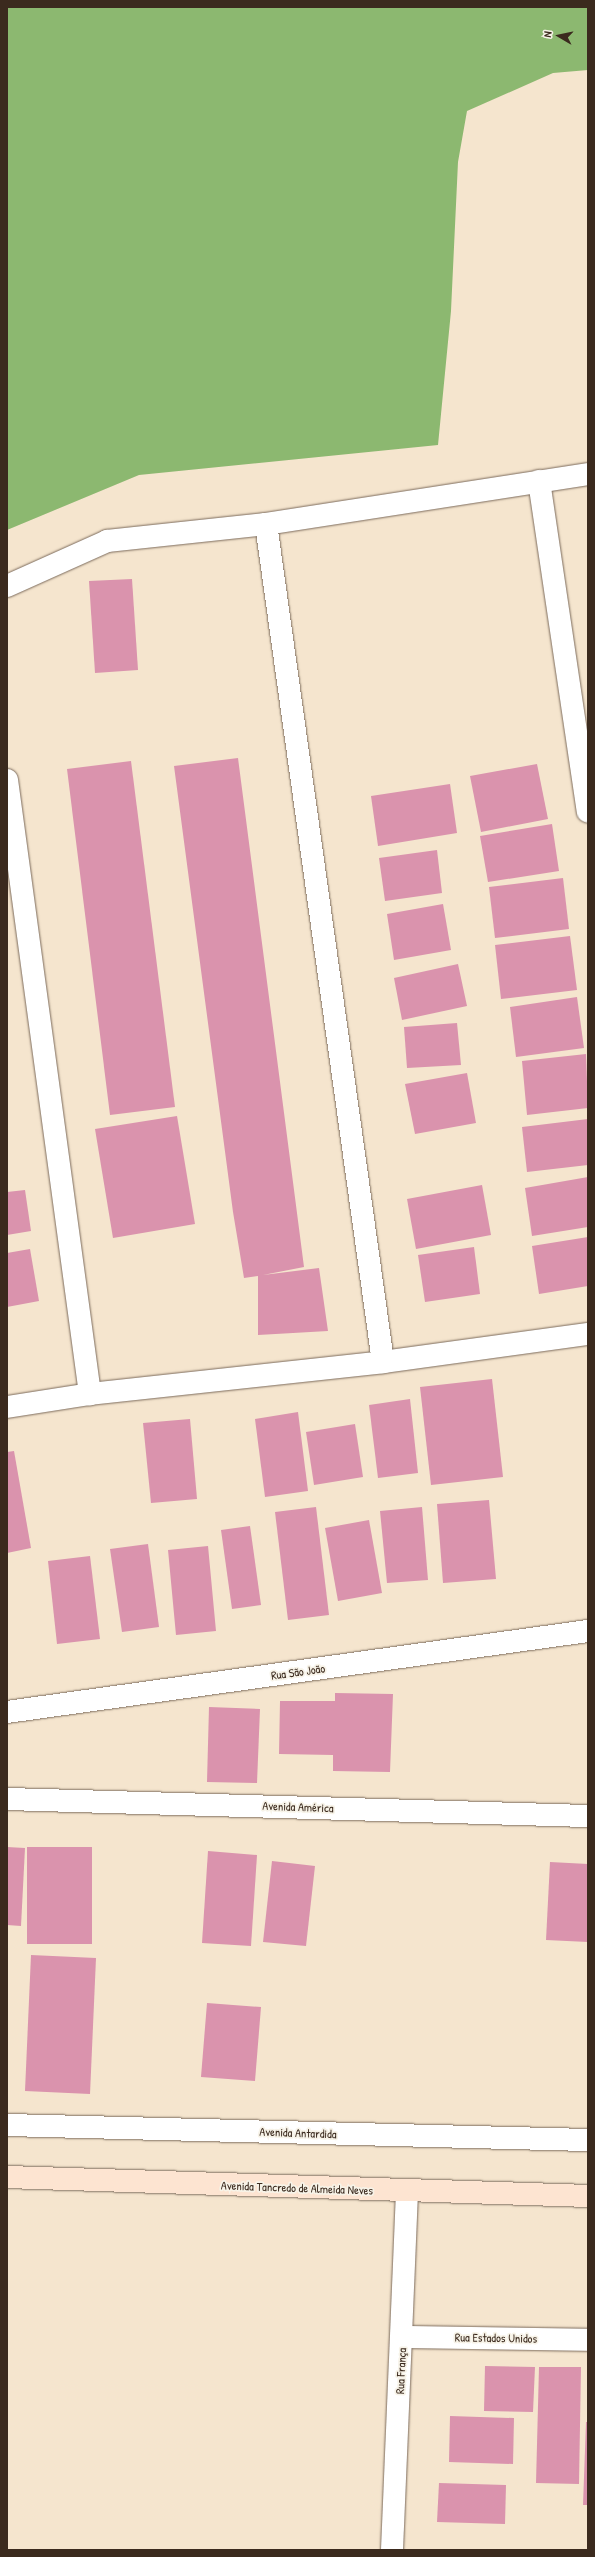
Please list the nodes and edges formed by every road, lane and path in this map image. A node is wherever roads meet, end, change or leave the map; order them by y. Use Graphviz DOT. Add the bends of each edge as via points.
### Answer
graph roads {
  1 [pos="588,474"];
  2 [pos="540,481"];
  3 [pos="266,524"];
  4 [pos="7,586"];
  5 [pos="7,780"];
  6 [pos="588,811"];
  7 [pos="588,1334"];
  8 [pos="383,1362"];
  9 [pos="90,1394"];
  10 [pos="7,1407"];
  11 [pos="588,1631"];
  12 [pos="7,1712"];
  13 [pos="7,1798"];
  14 [pos="588,1816"];
  15 [pos="7,2125"];
  16 [pos="588,2140"];
  17 [pos="7,2177"];
  18 [pos="407,2192"];
  19 [pos="588,2196"];
  20 [pos="403,2337"];
  21 [pos="588,2340"];
  22 [pos="392,2550"];
  1 -- 2 [label="street"];
  2 -- 3 [label="street"];
  2 -- 6 [label="street"];
  3 -- 4 [label="street" via="107,541"];
  3 -- 8 [label="street"];
  5 -- 9 [label="street"];
  7 -- 8 [label="street"];
  8 -- 9 [label="street"];
  9 -- 10 [label="street"];
  11 -- 12 [label="street, Rua São João"];
  13 -- 14 [label="street, Avenida América"];
  15 -- 16 [label="street, Avenida Antardida"];
  17 -- 18 [label="main road, Avenida Tancredo de Almeida Neves"];
  18 -- 19 [label="main road, Avenida Tancredo de Almeida Neves"];
  18 -- 20 [label="street, Rua França"];
  20 -- 21 [label="street, Rua Estados Unidos"];
  20 -- 22 [label="street, Rua França"];
}
